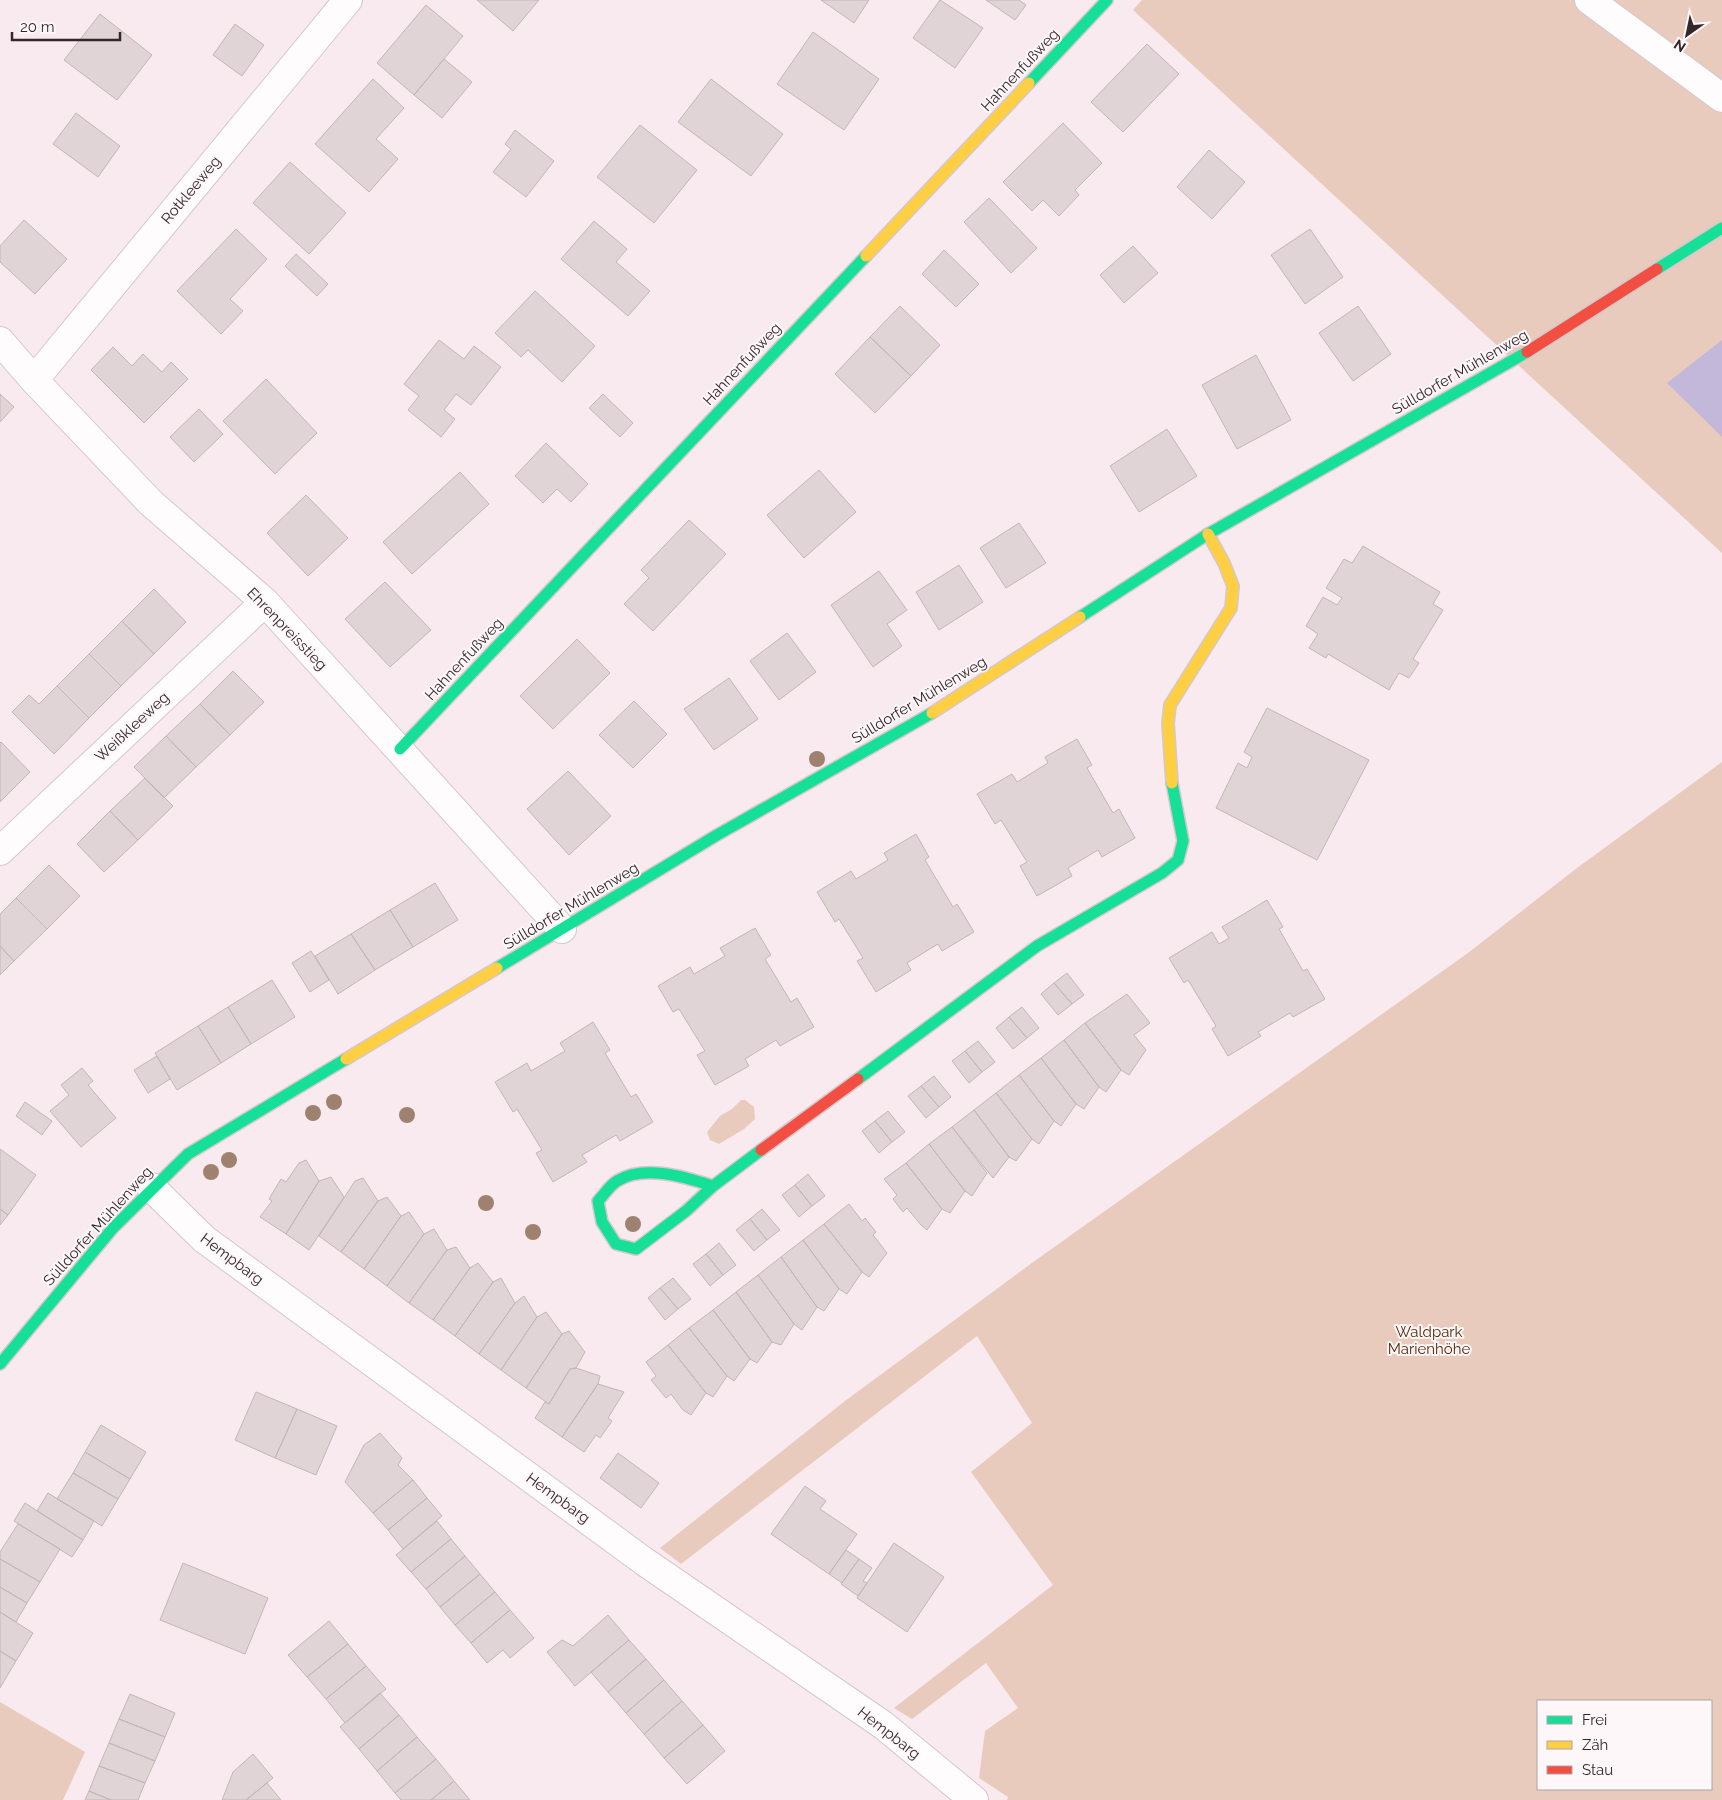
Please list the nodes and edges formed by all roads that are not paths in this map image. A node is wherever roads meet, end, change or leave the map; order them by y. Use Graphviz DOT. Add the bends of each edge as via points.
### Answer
graph roads {
  1 [pos="348,0"];
  2 [pos="1106,0"];
  3 [pos="1589,0"];
  4 [pos="1722,98"];
  5 [pos="1722,228"];
  6 [pos="0,341"];
  7 [pos="34,380"];
  8 [pos="1208,534"];
  9 [pos="265,602"];
  10 [pos="400,749"];
  11 [pos="0,851"];
  12 [pos="562,930"];
  13 [pos="713,1186"];
  14 [pos="150,1187"];
  15 [pos="0,1364"];
  16 [pos="974,1800"];
  1 -- 7 [label="street, Rotkleeweg"];
  2 -- 10 [label="street, Hahnenfußweg"];
  3 -- 4 [label="street"];
  5 -- 8 [label="street, Sülldorfer Mühlenweg" via="1528,351"];
  6 -- 7 [label="street, Ehrenpreisstieg"];
  7 -- 9 [label="street, Ehrenpreisstieg" via="150,503"];
  8 -- 12 [label="street, Sülldorfer Mühlenweg" via="936,710 717,835"];
  8 -- 13 [label="street" via="1233,586 1231,608 1170,705 1171,779 1183,841 1178,860 1162,873 1037,946"];
  9 -- 10 [label="street, Ehrenpreisstieg"];
  9 -- 11 [label="street, Weißkleeweg"];
  10 -- 12 [label="street, Ehrenpreisstieg"];
  12 -- 14 [label="street, Sülldorfer Mühlenweg" via="188,1154"];
  13 -- 13 [label="street" via="636,1249 616,1244 602,1222 598,1201 618,1181 643,1174 679,1175"];
  14 -- 15 [label="street, Sülldorfer Mühlenweg"];
  14 -- 16 [label="street, Hempbarg" via="204,1239 651,1566 882,1726"];
}
